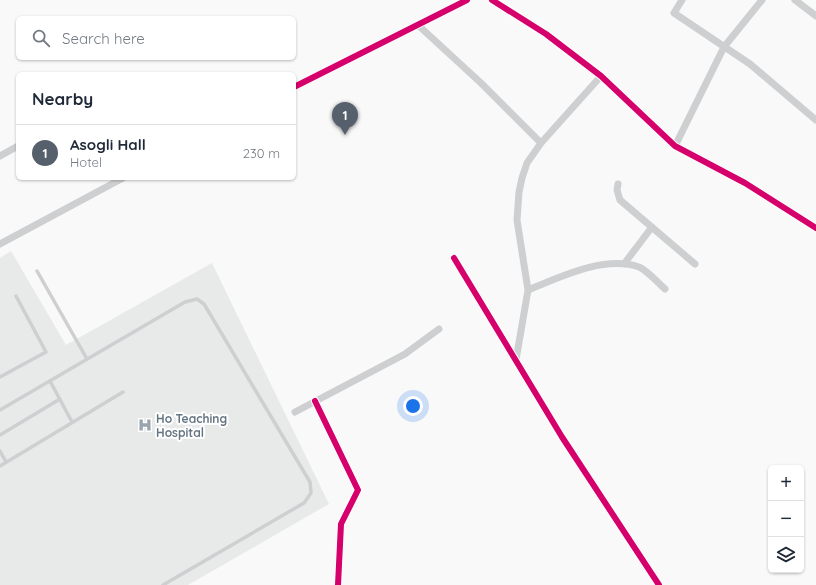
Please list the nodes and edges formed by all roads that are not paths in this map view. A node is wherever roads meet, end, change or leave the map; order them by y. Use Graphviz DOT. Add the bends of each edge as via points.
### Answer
graph roads {
  1 [pos="467,0"];
  2 [pos="492,0"];
  3 [pos="682,0"];
  4 [pos="762,0"];
  5 [pos="795,0"];
  6 [pos="816,16"];
  7 [pos="419,26"];
  8 [pos="724,47"];
  9 [pos="600,76"];
  10 [pos="296,86"];
  11 [pos="816,120"];
  12 [pos="541,143"];
  13 [pos="675,146"];
  14 [pos="16,147"];
  15 [pos="0,156"];
  16 [pos="118,180"];
  17 [pos="618,184"];
  18 [pos="652,227"];
  19 [pos="816,228"];
  20 [pos="0,244"];
  21 [pos="454,258"];
  22 [pos="624,264"];
  23 [pos="695,264"];
  24 [pos="37,271"];
  25 [pos="665,289"];
  26 [pos="528,290"];
  27 [pos="16,296"];
  28 [pos="439,329"];
  29 [pos="87,359"];
  30 [pos="516,360"];
  31 [pos="0,377"];
  32 [pos="50,381"];
  33 [pos="123,392"];
  34 [pos="60,399"];
  35 [pos="315,401"];
  36 [pos="0,410"];
  37 [pos="295,412"];
  38 [pos="72,422"];
  39 [pos="0,435"];
  40 [pos="0,451"];
  41 [pos="6,462"];
  42 [pos="0,466"];
  43 [pos="163,585"];
  44 [pos="338,585"];
  45 [pos="659,585"];
  1 -- 7 [label="street"];
  2 -- 9 [label="street" via="546,34"];
  3 -- 8 [label="street" via="674,13"];
  4 -- 8 [label="street"];
  5 -- 6 [label="street"];
  7 -- 10 [label="street"];
  7 -- 12 [label="street"];
  8 -- 11 [label="street" via="765,76"];
  8 -- 13 [label="street"];
  9 -- 12 [label="street"];
  9 -- 13 [label="street"];
  12 -- 26 [label="street" via="528,163 519,192 517,226"];
  13 -- 19 [label="street" via="745,183"];
  14 -- 15 [label="street"];
  16 -- 20 [label="street"];
  17 -- 18 [label="street" via="620,200"];
  18 -- 22 [label="street"];
  18 -- 23 [label="street"];
  21 -- 30 [label="street"];
  22 -- 25 [label="street" via="640,268"];
  22 -- 26 [label="street" via="579,270"];
  24 -- 29 [label="lane"];
  26 -- 30 [label="street"];
  27 -- 31 [label="lane" via="46,352"];
  28 -- 35 [label="street" via="405,354"];
  29 -- 32 [label="lane"];
  29 -- 43 [label="lane" via="185,302 197,298 204,304 310,482 310,493 304,503"];
  30 -- 45 [label="street" via="562,437"];
  32 -- 34 [label="lane"];
  32 -- 36 [label="lane"];
  33 -- 38 [label="lane"];
  34 -- 38 [label="lane"];
  34 -- 39 [label="lane"];
  35 -- 37 [label="street"];
  35 -- 44 [label="street" via="358,490 341,524"];
  38 -- 41 [label="lane"];
  40 -- 41 [label="lane"];
  41 -- 42 [label="lane"];
}
